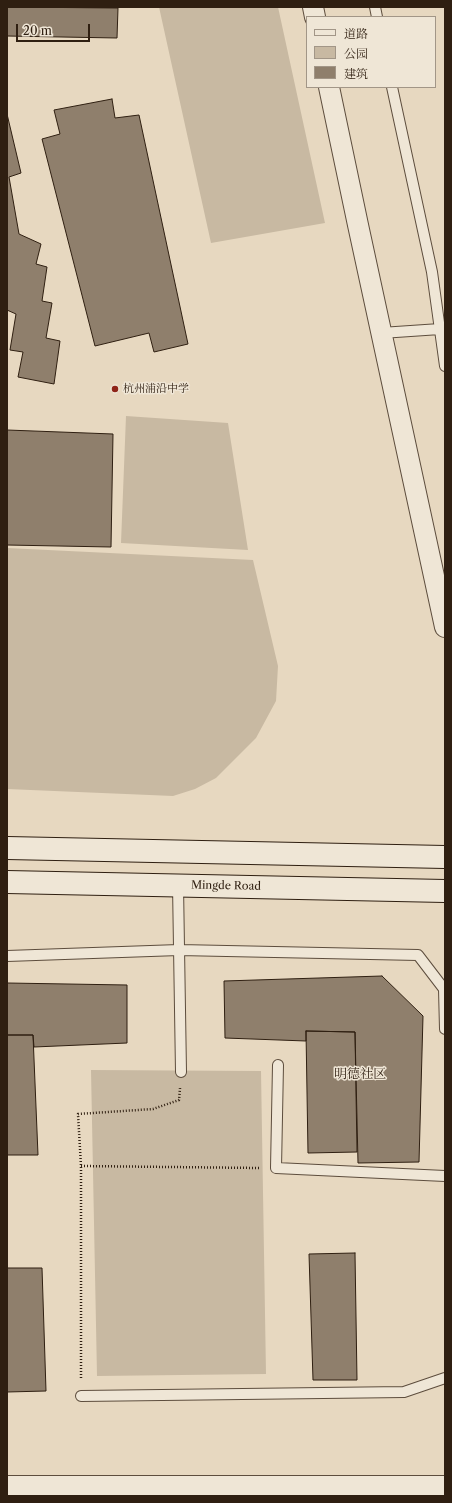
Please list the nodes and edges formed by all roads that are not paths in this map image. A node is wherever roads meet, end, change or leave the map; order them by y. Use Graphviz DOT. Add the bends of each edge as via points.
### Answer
graph roads {
  1 [pos="329,88"];
  2 [pos="392,88"];
  3 [pos="440,329"];
  4 [pos="381,333"];
  5 [pos="445,366"];
  6 [pos="445,627"];
  7 [pos="7,848"];
  8 [pos="445,857"];
  9 [pos="7,882"];
  10 [pos="178,885"];
  11 [pos="445,891"];
  12 [pos="179,950"];
  13 [pos="7,956"];
  14 [pos="445,1029"];
  15 [pos="278,1065"];
  16 [pos="181,1072"];
  17 [pos="445,1176"];
  18 [pos="445,1378"];
  19 [pos="81,1396"];
  20 [pos="7,1486"];
  21 [pos="445,1486"];
  22 [pos="91,1491"];
  23 [pos="197,1491"];
  24 [pos="295,1491"];
  25 [pos="402,1491"];
  1 -- 4 [label="street"];
  2 -- 3 [label="lane" via="432,272"];
  3 -- 4 [label="lane"];
  3 -- 5 [label="lane"];
  4 -- 6 [label="street"];
  7 -- 8 [label="street"];
  9 -- 10 [label="street, Mingde Road"];
  10 -- 11 [label="street, Mingde Road"];
  10 -- 12 [label="lane"];
  12 -- 13 [label="lane"];
  12 -- 14 [label="lane" via="418,955 444,989"];
  12 -- 16 [label="lane"];
  15 -- 17 [label="lane" via="276,1168"];
  18 -- 19 [label="lane" via="404,1392"];
  20 -- 22 [label="street"];
  21 -- 25 [label="street"];
  22 -- 23 [label="street"];
  23 -- 24 [label="street"];
  24 -- 25 [label="street"];
}
